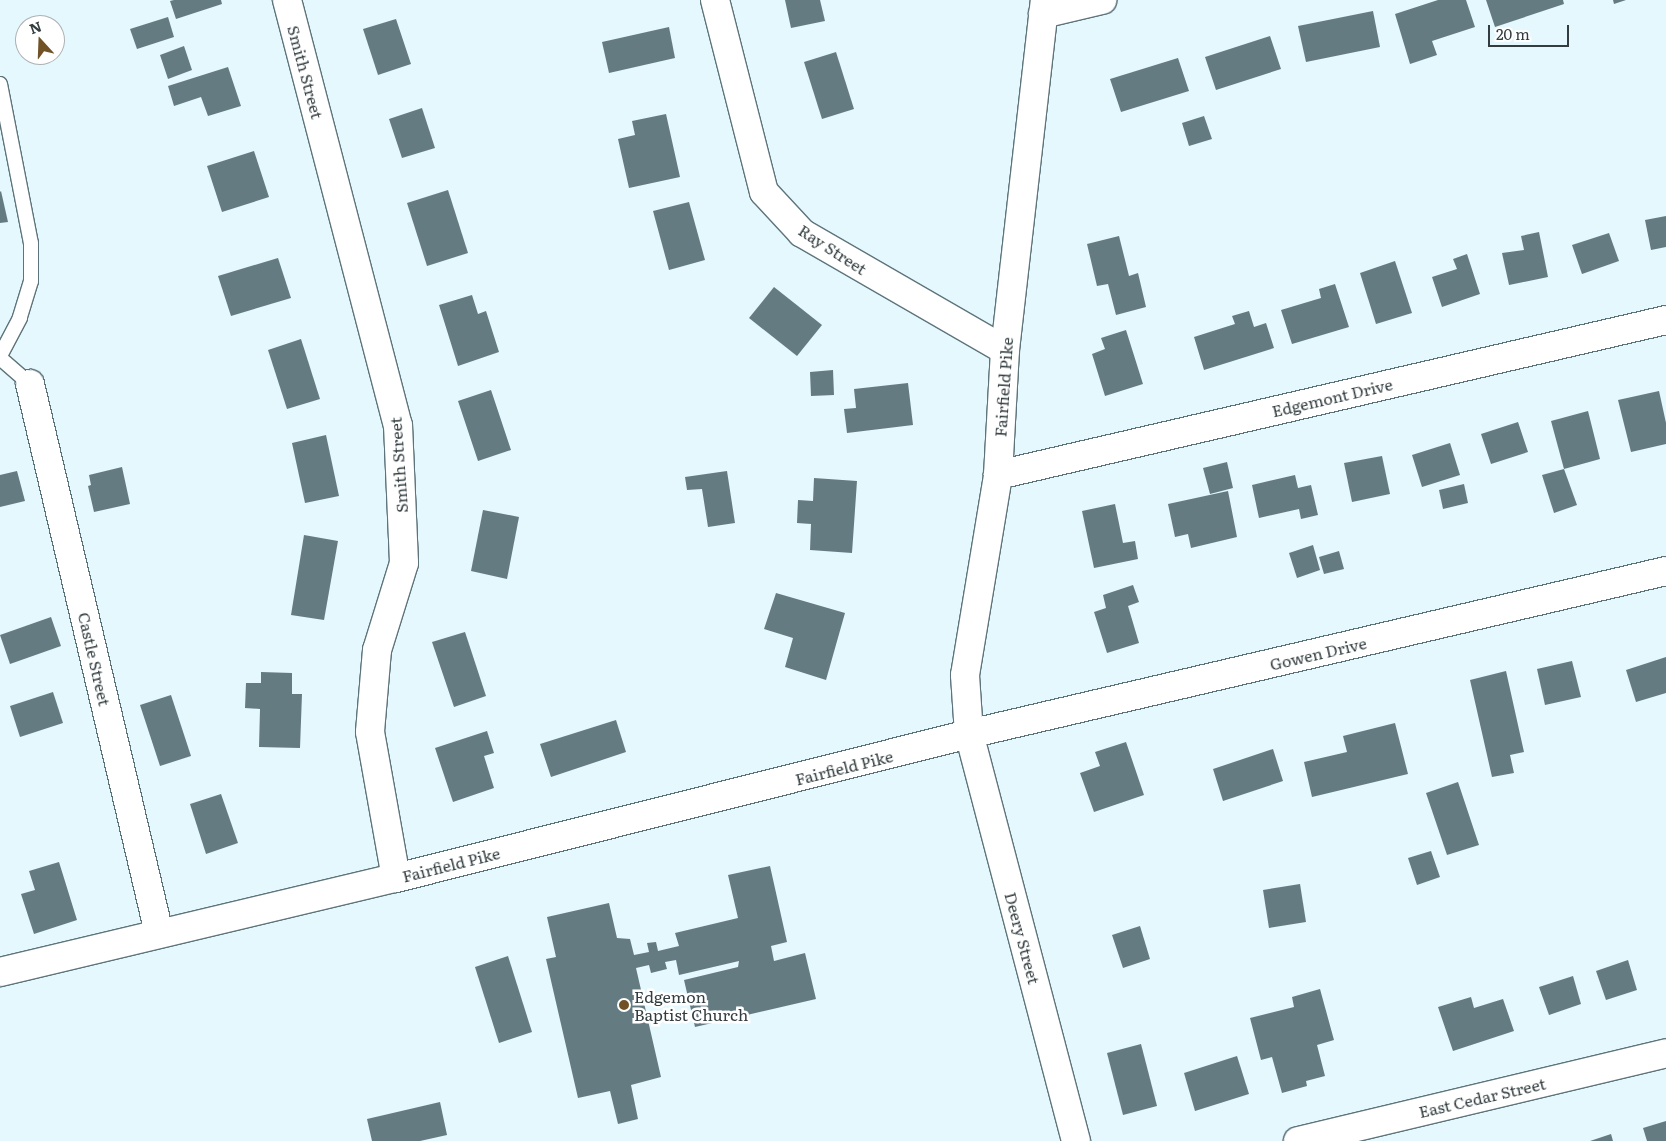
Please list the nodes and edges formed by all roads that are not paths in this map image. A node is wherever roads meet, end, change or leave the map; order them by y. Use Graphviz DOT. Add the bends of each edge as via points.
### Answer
graph roads {
  1 [pos="287,0"];
  2 [pos="715,0"];
  3 [pos="1102,0"];
  4 [pos="1044,7"];
  5 [pos="0,84"];
  6 [pos="1666,320"];
  7 [pos="1005,350"];
  8 [pos="0,357"];
  9 [pos="30,384"];
  10 [pos="998,475"];
  11 [pos="1666,571"];
  12 [pos="970,734"];
  13 [pos="396,878"];
  14 [pos="159,933"];
  15 [pos="0,972"];
  16 [pos="1666,1053"];
  17 [pos="1076,1141"];
  18 [pos="1298,1141"];
  1 -- 13 [label="street, Smith Street" via="398,425 404,563 377,650 370,732"];
  2 -- 7 [label="street, Ray Street" via="764,192 802,233"];
  3 -- 4 [label="street"];
  4 -- 7 [label="street, Fairfield Pike"];
  5 -- 8 [label="lane" via="31,243 31,281 20,318"];
  6 -- 10 [label="street, Edgemont Drive"];
  7 -- 10 [label="street, Fairfield Pike"];
  8 -- 9 [label="lane"];
  9 -- 14 [label="street, Castle Street"];
  10 -- 12 [label="street, Fairfield Pike" via="966,675"];
  11 -- 12 [label="street, Gowen Drive"];
  12 -- 13 [label="street, Fairfield Pike"];
  12 -- 17 [label="street, Deery Street"];
  13 -- 14 [label="street, Fairfield Pike"];
  14 -- 15 [label="street, Fairfield Pike"];
  16 -- 18 [label="street, East Cedar Street"];
}
